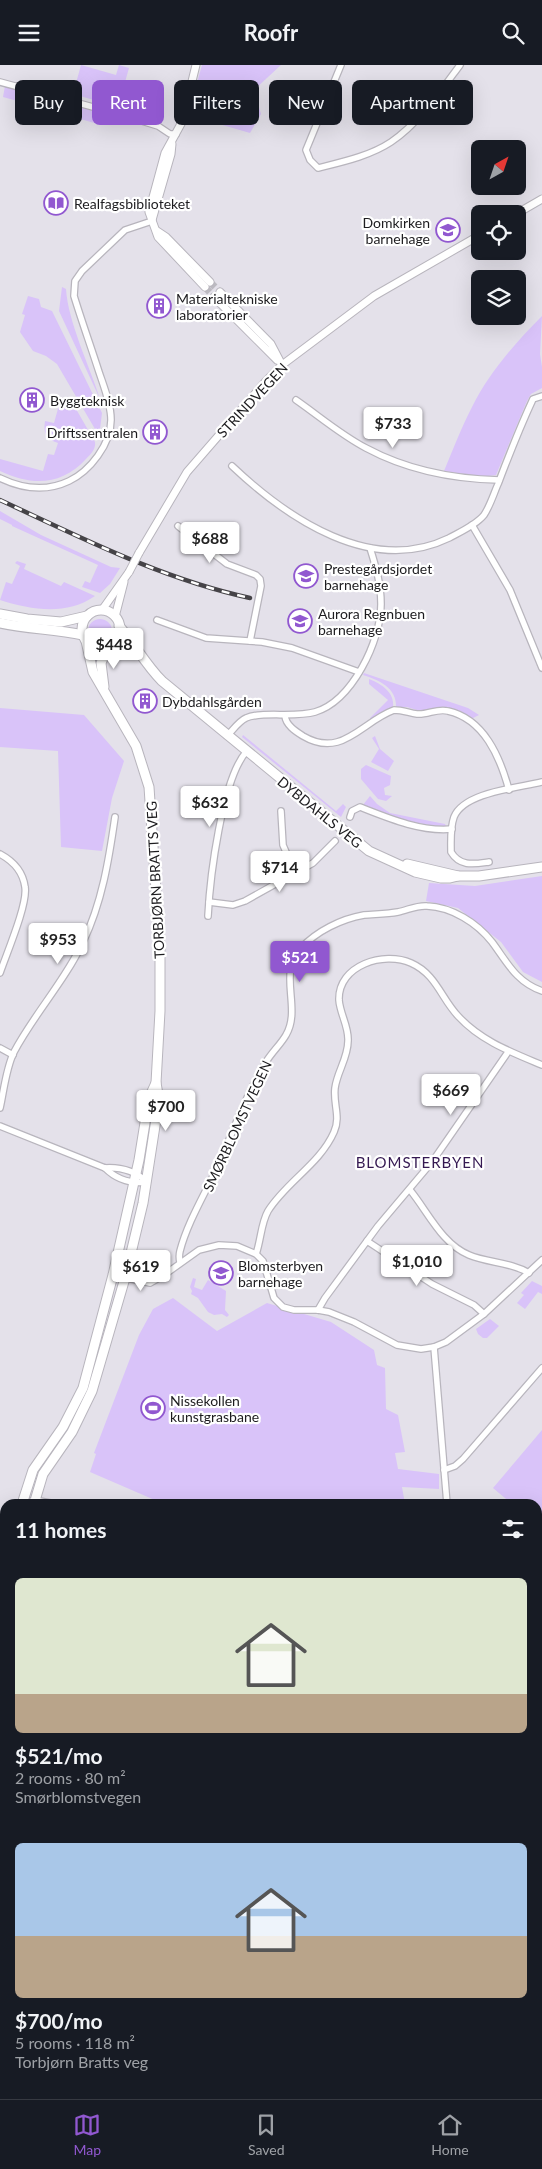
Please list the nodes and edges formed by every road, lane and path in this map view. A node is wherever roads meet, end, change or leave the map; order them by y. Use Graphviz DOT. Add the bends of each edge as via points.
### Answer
graph roads {
  1 [pos="196,65"];
  2 [pos="341,65"];
  3 [pos="460,65"];
  4 [pos="0,82"];
  5 [pos="174,137"];
  6 [pos="542,199"];
  7 [pos="526,208"];
  8 [pos="152,221"];
  9 [pos="471,240"];
  10 [pos="207,285"];
  11 [pos="282,365"];
  12 [pos="542,396"];
  13 [pos="296,400"];
  14 [pos="232,466"];
  15 [pos="0,478"];
  16 [pos="499,480"];
  17 [pos="472,525"];
  18 [pos="178,527"];
  19 [pos="370,548"];
  20 [pos="124,582"];
  21 [pos="102,611"];
  22 [pos="0,614"];
  23 [pos="87,616"];
  24 [pos="117,621"];
  25 [pos="157,621"];
  26 [pos="0,623"];
  27 [pos="84,638"];
  28 [pos="116,640"];
  29 [pos="250,641"];
  30 [pos="108,647"];
  31 [pos="136,650"];
  32 [pos="542,668"];
  33 [pos="359,672"];
  34 [pos="104,687"];
  35 [pos="285,716"];
  36 [pos="227,736"];
  37 [pos="246,752"];
  38 [pos="542,782"];
  39 [pos="509,789"];
  40 [pos="281,811"];
  41 [pos="115,817"];
  42 [pos="350,817"];
  43 [pos="452,829"];
  44 [pos="335,841"];
  45 [pos="0,854"];
  46 [pos="489,862"];
  47 [pos="542,867"];
  48 [pos="295,873"];
  49 [pos="209,902"];
  50 [pos="208,916"];
  51 [pos="0,973"];
  52 [pos="542,991"];
  53 [pos="0,1048"];
  54 [pos="508,1052"];
  55 [pos="13,1055"];
  56 [pos="542,1065"];
  57 [pos="156,1083"];
  58 [pos="0,1108"];
  59 [pos="0,1126"];
  60 [pos="105,1168"];
  61 [pos="137,1173"];
  62 [pos="147,1182"];
  63 [pos="134,1183"];
  64 [pos="410,1190"];
  65 [pos="367,1241"];
  66 [pos="256,1254"];
  67 [pos="542,1260"];
  68 [pos="180,1262"];
  69 [pos="529,1273"];
  70 [pos="113,1275"];
  71 [pos="125,1278"];
  72 [pos="318,1309"];
  73 [pos="484,1314"];
  74 [pos="434,1347"];
  75 [pos="542,1368"];
  76 [pos="444,1470"];
  77 [pos="25,1499"];
  78 [pos="35,1499"];
  79 [pos="447,1499"];
  1 -- 5 [label="street" via="182,122"];
  2 -- 3 [label="street" via="306,150 318,168 377,150 400,135 418,118"];
  4 -- 5 [label="street" via="158,126"];
  5 -- 8 [label="street" via="165,153 149,212"];
  6 -- 7 [label="street"];
  8 -- 10 [label="street" via="164,245"];
  8 -- 15 [label="street" via="125,230 75,281 74,296 107,400 110,420 104,444 95,460 75,478 58,485 30,488"];
  9 -- 11 [label="street, STRINDVEGEN" via="374,296"];
  11 -- 11 [label="street" via="272,344 217,294 266,349"];
  11 -- 20 [label="street, STRINDVEGEN, bridge" via="187,473"];
  12 -- 16 [label="street" via="533,399"];
  13 -- 16 [label="street" via="365,448 405,465 454,476"];
  14 -- 19 [label="street" via="280,508 312,525"];
  16 -- 17 [label="street" via="485,514"];
  17 -- 19 [label="street" via="420,549 394,551"];
  17 -- 32 [label="street" via="510,590"];
  18 -- 29 [label="street" via="220,559 260,579"];
  19 -- 33 [label="street" via="380,584 380,619"];
  20 -- 21 [label="street, STRINDVEGEN"];
  20 -- 24 [label="street, STRINDVEGEN"];
  21 -- 23 [label="main road"];
  21 -- 24 [label="main road"];
  22 -- 23 [label="main road" via="61,622"];
  23 -- 27 [label="main road" via="82,626"];
  24 -- 28 [label="main road"];
  24 -- 31 [label="main road, DYBDAHLS VEG"];
  25 -- 29 [label="street" via="206,638"];
  26 -- 27 [label="main road" via="61,630"];
  27 -- 30 [label="main road" via="96,648"];
  27 -- 34 [label="main road, TORBJØRN BRATTS VEG" via="98,682"];
  28 -- 30 [label="main road"];
  28 -- 31 [label="main road, DYBDAHLS VEG"];
  29 -- 33 [label="street" via="292,649"];
  30 -- 34 [label="main road, TORBJØRN BRATTS VEG" via="101,663"];
  31 -- 36 [label="main road, DYBDAHLS VEG" via="162,681"];
  33 -- 35 [label="street" via="333,704 314,713"];
  34 -- 57 [label="main road, TORBJØRN BRATTS VEG" via="138,751 151,801 160,949"];
  35 -- 36 [label="street" via="247,718"];
  35 -- 39 [label="street" via="288,724 299,734 315,742 329,743 350,737 394,710 424,714 443,710 457,714 474,725 490,743"];
  36 -- 37 [label="main road, DYBDAHLS VEG"];
  37 -- 47 [label="main road, DYBDAHLS VEG" via="358,844 398,865 407,864 458,876"];
  37 -- 49 [label="street" via="235,769 227,792"];
  38 -- 39 [label="street"];
  39 -- 43 [label="street" via="465,803 455,815"];
  40 -- 48 [label="street, DYBDAHLS VEG" via="283,845"];
  41 -- 55 [label="street" via="97,907 84,942"];
  42 -- 43 [label="street" via="352,811 360,807 405,823"];
  43 -- 46 [label="street" via="451,852 457,861"];
  44 -- 48 [label="street, DYBDAHLS VEG" via="313,863"];
  45 -- 51 [label="street" via="10,860 20,873 26,889"];
  48 -- 49 [label="street, DYBDAHLS VEG" via="238,903"];
  49 -- 50 [label="street"];
  52 -- 68 [label="street, SMØRBLOMSTVEGEN" via="519,978 491,941 475,926 458,915 434,907 420,906 358,917 315,936 299,950 292,964 289,1031 266,1061 243,1109 186,1234 179,1253"];
  53 -- 55 [label="street"];
  54 -- 56 [label="street"];
  54 -- 64 [label="street"];
  54 -- 66 [label="street" via="458,1017 433,979 415,965 390,958 352,971 342,986 340,997 348,1042 336,1086 336,1126 331,1139 267,1213"];
  55 -- 58 [label="street"];
  57 -- 61 [label="main road, TORBJØRN BRATTS VEG" via="149,1098"];
  57 -- 62 [label="main road, TORBJØRN BRATTS VEG" via="159,1100"];
  59 -- 60 [label="street"];
  60 -- 61 [label="street"];
  60 -- 63 [label="street" via="111,1174"];
  61 -- 62 [label="street"];
  61 -- 63 [label="main road, TORBJØRN BRATTS VEG"];
  62 -- 63 [label="street"];
  62 -- 71 [label="main road, TORBJØRN BRATTS VEG"];
  63 -- 70 [label="main road, TORBJØRN BRATTS VEG"];
  64 -- 65 [label="street"];
  64 -- 69 [label="street" via="456,1248 474,1257"];
  65 -- 72 [label="street"];
  65 -- 73 [label="street"];
  66 -- 68 [label="street" via="236,1246 219,1245 198,1250"];
  66 -- 72 [label="street" via="265,1266 272,1293 280,1305 290,1310"];
  67 -- 69 [label="street"];
  68 -- 71 [label="street" via="153,1282"];
  69 -- 73 [label="street"];
  70 -- 71 [label="street"];
  70 -- 77 [label="main road, TORBJØRN BRATTS VEG" via="83,1388 63,1427 33,1470"];
  71 -- 78 [label="main road, TORBJØRN BRATTS VEG" via="86,1407 43,1474"];
  72 -- 74 [label="street" via="341,1316 397,1345 413,1349"];
  73 -- 74 [label="street"];
  74 -- 76 [label="street"];
  75 -- 76 [label="street" via="463,1459"];
  76 -- 79 [label="street"];
}
